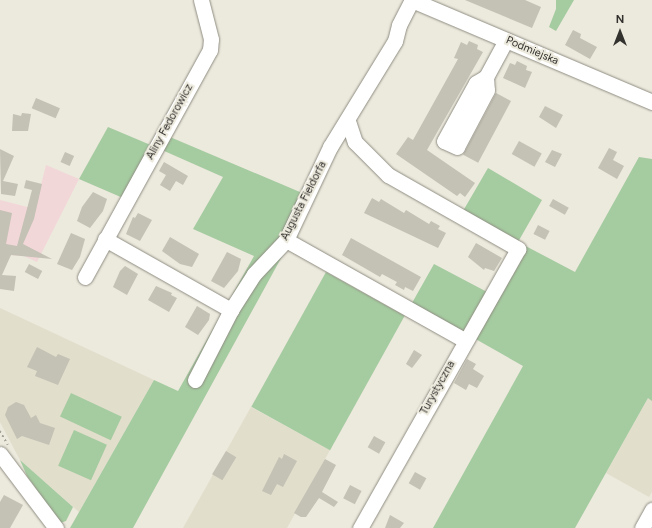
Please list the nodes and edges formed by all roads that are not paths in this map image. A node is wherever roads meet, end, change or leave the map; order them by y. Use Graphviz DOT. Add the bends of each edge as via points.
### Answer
graph roads {
  1 [pos="201,0"];
  2 [pos="412,0"];
  3 [pos="506,40"];
  4 [pos="486,77"];
  5 [pos="652,102"];
  6 [pos="348,121"];
  7 [pos="105,239"];
  8 [pos="286,240"];
  9 [pos="86,277"];
  10 [pos="231,310"];
  11 [pos="464,340"];
  12 [pos="195,380"];
  13 [pos="4,449"];
  14 [pos="652,510"];
  15 [pos="56,528"];
  16 [pos="360,528"];
  17 [pos="642,528"];
  1 -- 7 [label="street, Aliny Fedorowicz" via="211,39 210,50"];
  2 -- 3 [label="street, Podmiejska"];
  2 -- 6 [label="street, Augusta Fieldorfa" via="399,25 395,41"];
  3 -- 4 [label="street"];
  3 -- 5 [label="street, Podmiejska"];
  6 -- 8 [label="street, Augusta Fieldorfa" via="330,147"];
  6 -- 11 [label="street, Turystyczna" via="355,142 388,175 518,249"];
  7 -- 9 [label="street, Aliny Fedorowicz"];
  7 -- 10 [label="street"];
  8 -- 10 [label="street, Augusta Fieldorfa" via="254,274"];
  8 -- 11 [label="street"];
  10 -- 12 [label="street, Augusta Fieldorfa"];
  11 -- 16 [label="street, Turystyczna"];
  13 -- 15 [label="street"];
  14 -- 17 [label="street"];
}
